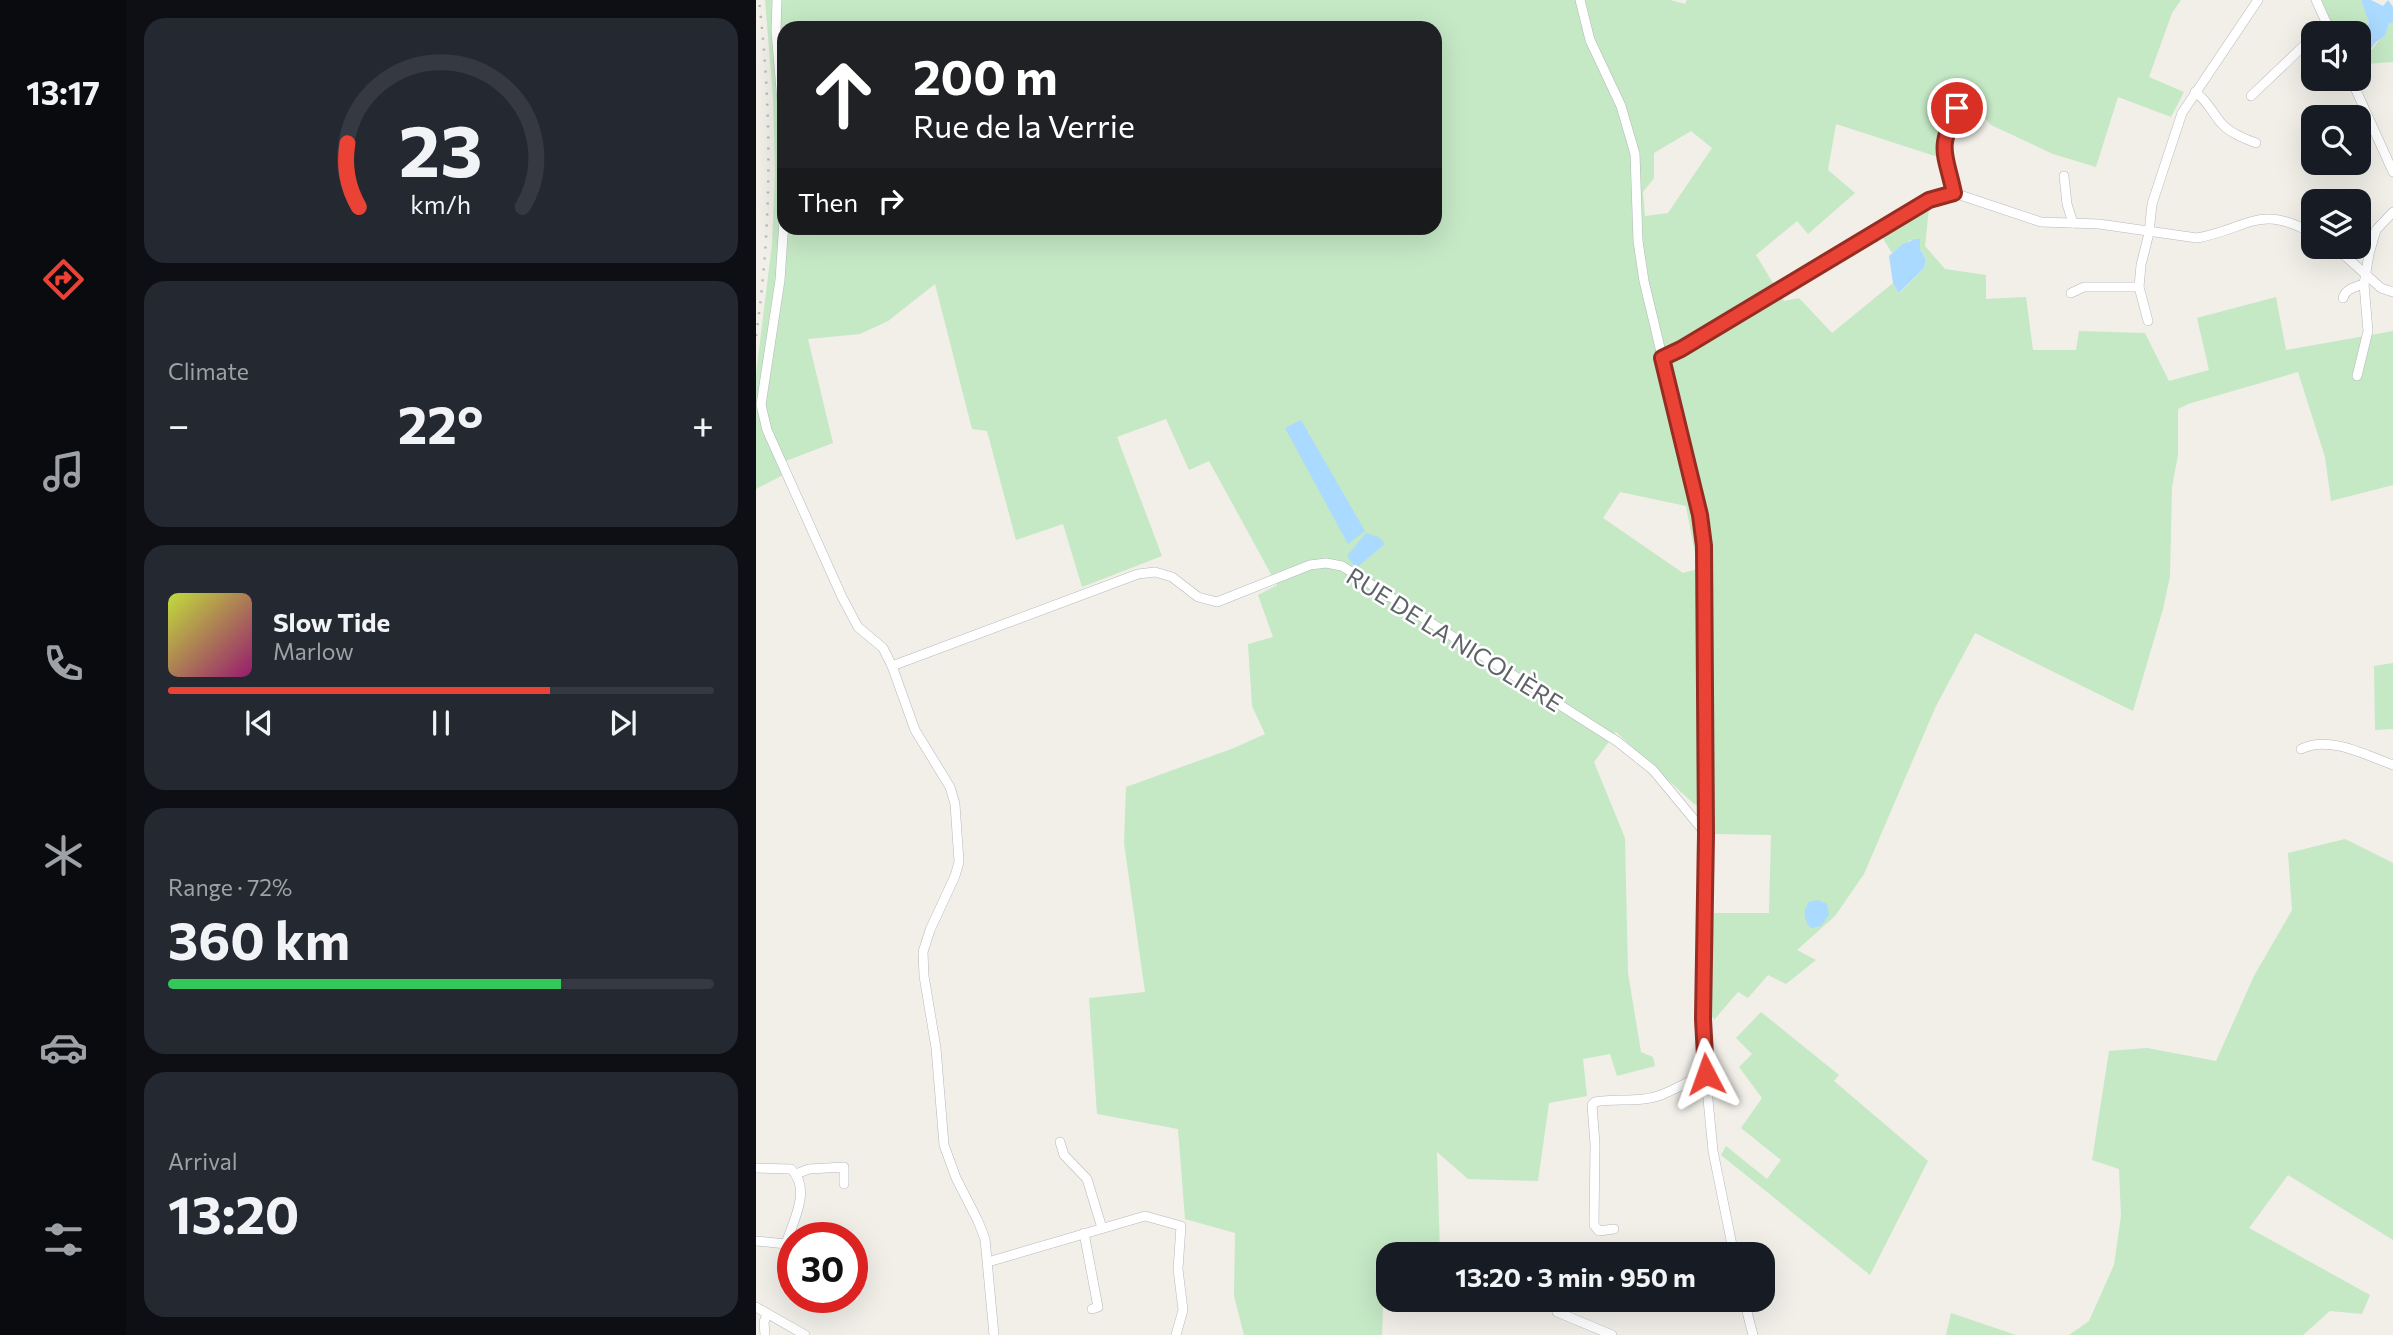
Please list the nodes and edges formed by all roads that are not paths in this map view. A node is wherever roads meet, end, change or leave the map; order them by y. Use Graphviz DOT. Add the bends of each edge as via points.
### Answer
graph roads {
  1 [pos="777,0"];
  2 [pos="1580,0"];
  3 [pos="2258,0"];
  4 [pos="2316,0"];
  5 [pos="2326,21"];
  6 [pos="777,43"];
  7 [pos="2301,48"];
  8 [pos="2356,91"];
  9 [pos="2195,92"];
  10 [pos="2251,96"];
  11 [pos="1957,108"];
  12 [pos="2256,143"];
  13 [pos="2393,172"];
  14 [pos="2064,176"];
  15 [pos="1954,193"];
  16 [pos="2393,212"];
  17 [pos="2073,223"];
  18 [pos="2301,228"];
  19 [pos="2149,233"];
  20 [pos="783,235"];
  21 [pos="2346,259"];
  22 [pos="2365,279"];
  23 [pos="2139,288"];
  24 [pos="2393,292"];
  25 [pos="2071,293"];
  26 [pos="2343,298"];
  27 [pos="2148,321"];
  28 [pos="1662,358"];
  29 [pos="2357,376"];
  30 [pos="892,666"];
  31 [pos="2301,749"];
  32 [pos="2393,765"];
  33 [pos="1706,834"];
  34 [pos="1706,1074"];
  35 [pos="1060,1142"];
  36 [pos="756,1168"];
  37 [pos="796,1174"];
  38 [pos="844,1184"];
  39 [pos="1102,1228"];
  40 [pos="1614,1229"];
  41 [pos="1084,1233"];
  42 [pos="756,1241"];
  43 [pos="1731,1242"];
  44 [pos="988,1262"];
  45 [pos="756,1307"];
  46 [pos="1092,1309"];
  47 [pos="1557,1312"];
  48 [pos="1747,1312"];
  49 [pos="767,1314"];
  50 [pos="765,1335"];
  51 [pos="805,1335"];
  52 [pos="994,1335"];
  53 [pos="1176,1335"];
  54 [pos="1612,1335"];
  55 [pos="1752,1335"];
  1 -- 6 [label="street"];
  2 -- 28 [label="street" via="1590,40 1621,106 1635,154 1640,259"];
  3 -- 9 [label="street"];
  4 -- 5 [label="street"];
  7 -- 10 [label="street"];
  8 -- 13 [label="street"];
  9 -- 12 [label="street" via="2223,125"];
  9 -- 19 [label="street" via="2182,113 2156,191"];
  11 -- 15 [label="street" via="1944,144"];
  14 -- 17 [label="street"];
  15 -- 17 [label="street" via="2041,222"];
  15 -- 28 [label="street" via="1929,200"];
  16 -- 22 [label="street" via="2376,230"];
  17 -- 19 [label="street"];
  18 -- 19 [label="street" via="2268,218 2197,238"];
  19 -- 23 [label="street"];
  20 -- 30 [label="street" via="761,405 767,430 842,597 858,627 883,648"];
  21 -- 22 [label="street"];
  22 -- 24 [label="street"];
  22 -- 26 [label="street"];
  22 -- 29 [label="street" via="2368,331"];
  23 -- 25 [label="street" via="2084,287"];
  23 -- 27 [label="street"];
  28 -- 33 [label="street" via="1704,546"];
  30 -- 33 [label="street, RUE DE LA NICOLIÈRE" via="1138,574 1172,577 1198,597 1217,602 1310,565 1342,566 1618,742 1653,770"];
  30 -- 44 [label="street" via="915,730 950,787 955,804 959,862 923,952 924,976 936,1048 940,1127 956,1178 985,1239"];
  31 -- 32 [label="street" via="2339,745"];
  33 -- 34 [label="street"];
  34 -- 40 [label="street" via="1660,1096 1609,1099 1592,1105 1594,1225 1599,1231"];
  34 -- 43 [label="street" via="1713,1152"];
  35 -- 39 [label="street" via="1064,1155 1087,1179"];
  36 -- 37 [label="street" via="790,1169"];
  37 -- 38 [label="street" via="844,1167"];
  37 -- 42 [label="street" via="802,1192 786,1244"];
  39 -- 41 [label="street"];
  39 -- 53 [label="street" via="1145,1216 1181,1226 1178,1269 1183,1310"];
  41 -- 44 [label="street"];
  41 -- 46 [label="street" via="1098,1307"];
  44 -- 52 [label="street"];
  45 -- 49 [label="street"];
  47 -- 54 [label="street"];
  48 -- 55 [label="street"];
  49 -- 50 [label="street"];
  49 -- 51 [label="street"];
}
